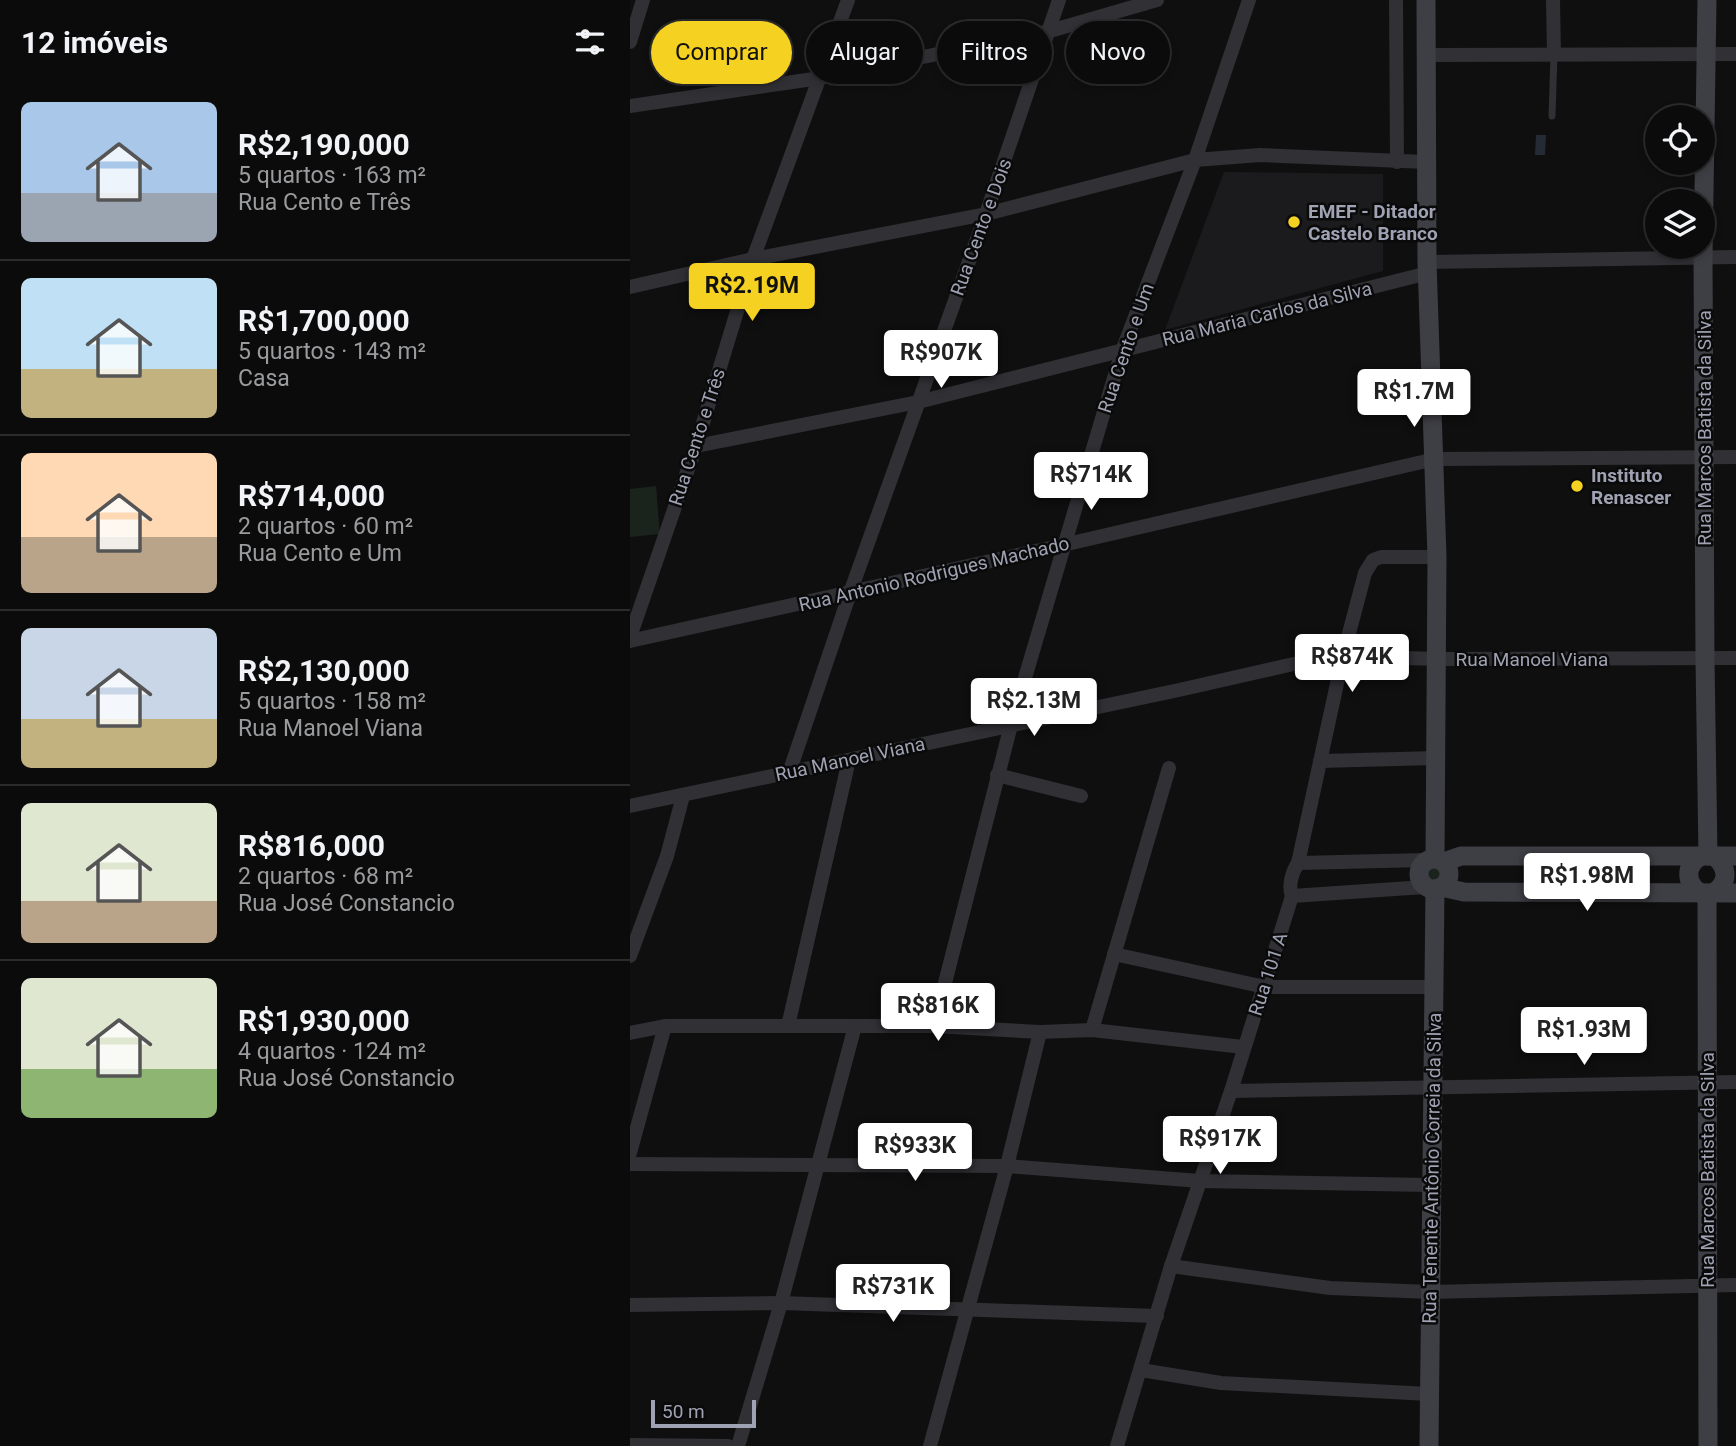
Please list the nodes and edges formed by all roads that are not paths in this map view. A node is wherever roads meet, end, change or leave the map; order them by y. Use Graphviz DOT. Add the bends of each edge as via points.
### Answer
graph roads {
  1 [pos="643,0"];
  2 [pos="848,0"];
  3 [pos="1059,0"];
  4 [pos="1157,0"];
  5 [pos="1249,0"];
  6 [pos="1396,0"];
  7 [pos="1426,0"];
  8 [pos="1553,0"];
  9 [pos="1707,0"];
  10 [pos="840,21"];
  11 [pos="1052,24"];
  12 [pos="1052,30"];
  13 [pos="630,42"];
  14 [pos="1554,54"];
  15 [pos="1707,54"];
  16 [pos="1736,54"];
  17 [pos="1426,55"];
  18 [pos="806,80"];
  19 [pos="818,84"];
  20 [pos="1031,84"];
  21 [pos="630,106"];
  22 [pos="1552,116"];
  23 [pos="1195,160"];
  24 [pos="1397,162"];
  25 [pos="1426,162"];
  26 [pos="1704,189"];
  27 [pos="986,214"];
  28 [pos="1715,257"];
  29 [pos="1736,257"];
  30 [pos="1648,259"];
  31 [pos="1703,259"];
  32 [pos="753,260"];
  33 [pos="1428,267"];
  34 [pos="630,287"];
  35 [pos="1122,351"];
  36 [pos="918,402"];
  37 [pos="696,446"];
  38 [pos="1706,457"];
  39 [pos="1736,457"];
  40 [pos="1436,459"];
  41 [pos="1063,545"];
  42 [pos="1437,557"];
  43 [pos="850,593"];
  44 [pos="630,639"];
  45 [pos="1343,656"];
  46 [pos="1736,658"];
  47 [pos="1437,659"];
  48 [pos="1705,659"];
  49 [pos="1011,725"];
  50 [pos="1436,758"];
  51 [pos="849,760"];
  52 [pos="1320,761"];
  53 [pos="1169,768"];
  54 [pos="790,770"];
  55 [pos="997,775"];
  56 [pos="683,796"];
  57 [pos="1081,796"];
  58 [pos="630,806"];
  59 [pos="1708,856"];
  60 [pos="1736,856"];
  61 [pos="1435,860"];
  62 [pos="1298,863"];
  63 [pos="1434,888"];
  64 [pos="1736,893"];
  65 [pos="1707,894"];
  66 [pos="1292,896"];
  67 [pos="1114,954"];
  68 [pos="630,956"];
  69 [pos="1265,987"];
  70 [pos="1434,988"];
  71 [pos="665,1026"];
  72 [pos="788,1026"];
  73 [pos="855,1026"];
  74 [pos="934,1026"];
  75 [pos="1092,1030"];
  76 [pos="1040,1032"];
  77 [pos="630,1033"];
  78 [pos="1243,1047"];
  79 [pos="1736,1082"];
  80 [pos="1707,1083"];
  81 [pos="1432,1087"];
  82 [pos="1231,1091"];
  83 [pos="630,1153"];
  84 [pos="630,1164"];
  85 [pos="817,1165"];
  86 [pos="1007,1166"];
  87 [pos="1200,1181"];
  88 [pos="1430,1185"];
  89 [pos="1171,1266"];
  90 [pos="1736,1285"];
  91 [pos="1708,1286"];
  92 [pos="1430,1292"];
  93 [pos="780,1303"];
  94 [pos="630,1305"];
  95 [pos="968,1309"];
  96 [pos="1157,1315"];
  97 [pos="1141,1370"];
  98 [pos="1429,1394"];
  99 [pos="630,1445"];
  100 [pos="728,1446"];
  101 [pos="738,1446"];
  102 [pos="930,1446"];
  103 [pos="1117,1446"];
  104 [pos="1429,1446"];
  105 [pos="1708,1446"];
  1 -- 13 [label="street"];
  2 -- 10 [label="street, Rua Cento e Três"];
  3 -- 11 [label="street, Rua Cento e Dois"];
  4 -- 12 [label="street"];
  5 -- 23 [label="street, Rua Cento e Um"];
  6 -- 24 [label="street"];
  7 -- 17 [label="main road"];
  8 -- 14 [label="street"];
  9 -- 15 [label="main road, Rua Marcos Batista da Silva"];
  14 -- 15 [label="street"];
  14 -- 17 [label="street"];
  14 -- 22 [label="lane"];
  15 -- 16 [label="street"];
  15 -- 26 [label="main road, Rua Marcos Batista da Silva"];
  17 -- 25 [label="main road"];
  18 -- 21 [label="street"];
  19 -- 32 [label="street, Rua Cento e Três"];
  20 -- 27 [label="street, Rua Cento e Dois"];
  23 -- 24 [label="street" via="1260,155"];
  23 -- 27 [label="street"];
  23 -- 35 [label="street, Rua Cento e Um"];
  24 -- 25 [label="street"];
  25 -- 33 [label="main road"];
  27 -- 32 [label="street"];
  27 -- 36 [label="street, Rua Cento e Dois"];
  28 -- 29 [label="street, Rua Maria Carlos da Silva"];
  30 -- 33 [label="street, Rua Maria Carlos da Silva"];
  31 -- 38 [label="main road, Rua Marcos Batista da Silva"];
  32 -- 34 [label="street"];
  32 -- 37 [label="street, Rua Cento e Três"];
  33 -- 35 [label="street, Rua Maria Carlos da Silva"];
  33 -- 40 [label="main road"];
  35 -- 36 [label="street, Rua Maria Carlos da Silva"];
  35 -- 41 [label="street, Rua Cento e Um"];
  36 -- 37 [label="street, Rua Maria Carlos da Silva"];
  36 -- 43 [label="street, Rua Cento e Dois"];
  37 -- 44 [label="street, Rua Cento e Três"];
  38 -- 39 [label="street, Rua Antonio Rodrigues Machado"];
  38 -- 40 [label="street, Rua Antonio Rodrigues Machado"];
  38 -- 48 [label="main road, Rua Marcos Batista da Silva"];
  40 -- 41 [label="street, Rua Antonio Rodrigues Machado"];
  40 -- 42 [label="main road"];
  41 -- 43 [label="street, Rua Antonio Rodrigues Machado"];
  41 -- 49 [label="street, Rua Cento e Um"];
  42 -- 45 [label="street, Rua 101 A" via="1381,557 1369,564"];
  42 -- 47 [label="main road"];
  43 -- 44 [label="street, Rua Antonio Rodrigues Machado"];
  43 -- 54 [label="street, Rua Cento e Dois"];
  45 -- 47 [label="street, Rua Manoel Viana"];
  45 -- 49 [label="street, Rua Manoel Viana"];
  45 -- 52 [label="street, Rua 101 A"];
  46 -- 48 [label="street, Rua Manoel Viana"];
  47 -- 48 [label="street, Rua Manoel Viana"];
  47 -- 50 [label="main road"];
  48 -- 59 [label="main road, Rua Marcos Batista da Silva"];
  49 -- 51 [label="street, Rua Manoel Viana"];
  49 -- 55 [label="street, Rua Cento e Um"];
  50 -- 52 [label="street"];
  50 -- 61 [label="main road"];
  51 -- 54 [label="street, Rua Manoel Viana"];
  51 -- 72 [label="street"];
  52 -- 62 [label="street, Rua 101 A"];
  53 -- 67 [label="street"];
  54 -- 56 [label="street, Rua Manoel Viana"];
  55 -- 57 [label="street"];
  55 -- 74 [label="street, Rua Cento e Um"];
  56 -- 58 [label="street, Rua Manoel Viana"];
  56 -- 68 [label="street" via="667,856"];
  59 -- 60 [label="main road"];
  59 -- 61 [label="main road" via="1461,856"];
  59 -- 65 [label="main road" via="1723,866 1726,875 1723,884"];
  59 -- 65 [label="main road" via="1692,862 1688,875 1692,887"];
  61 -- 62 [label="street"];
  61 -- 63 [label="main road" via="1449,876"];
  61 -- 63 [label="main road" via="1419,873 1419,879"];
  62 -- 66 [label="street, Rua 101 A"];
  63 -- 65 [label="main road"];
  63 -- 66 [label="street"];
  63 -- 70 [label="main road, Rua Tenente Antônio Correia da Silva"];
  64 -- 65 [label="main road"];
  65 -- 80 [label="main road, Rua Marcos Batista da Silva"];
  66 -- 69 [label="street, Rua 101 A"];
  67 -- 69 [label="street"];
  67 -- 75 [label="street"];
  69 -- 70 [label="street"];
  69 -- 78 [label="street, Rua 101 A"];
  70 -- 81 [label="main road, Rua Tenente Antônio Correia da Silva"];
  71 -- 72 [label="street"];
  71 -- 77 [label="street"];
  71 -- 83 [label="street"];
  72 -- 73 [label="street"];
  73 -- 74 [label="street"];
  73 -- 85 [label="street"];
  74 -- 76 [label="street"];
  75 -- 76 [label="street"];
  75 -- 78 [label="street"];
  76 -- 86 [label="street"];
  78 -- 82 [label="street, Rua 101 A"];
  79 -- 80 [label="street"];
  80 -- 81 [label="street"];
  80 -- 91 [label="main road, Rua Marcos Batista da Silva"];
  81 -- 82 [label="street"];
  81 -- 88 [label="main road, Rua Tenente Antônio Correia da Silva"];
  82 -- 87 [label="street, Rua 101 A"];
  84 -- 85 [label="street"];
  85 -- 86 [label="street"];
  85 -- 93 [label="street"];
  86 -- 87 [label="street"];
  86 -- 95 [label="street"];
  87 -- 88 [label="street"];
  87 -- 89 [label="street, Rua 101 A"];
  88 -- 92 [label="main road, Rua Tenente Antônio Correia da Silva"];
  89 -- 92 [label="street" via="1330,1287"];
  89 -- 96 [label="street, Rua 101 A"];
  90 -- 91 [label="street"];
  91 -- 92 [label="street"];
  91 -- 105 [label="main road, Rua Marcos Batista da Silva"];
  92 -- 98 [label="main road, Rua Tenente Antônio Correia da Silva"];
  93 -- 94 [label="street"];
  93 -- 95 [label="street"];
  93 -- 101 [label="street"];
  95 -- 96 [label="street"];
  95 -- 102 [label="street"];
  96 -- 97 [label="street, Rua 101 A"];
  97 -- 98 [label="street" via="1221,1383"];
  97 -- 103 [label="street, Rua 101 A"];
  98 -- 104 [label="main road, Rua Tenente Antônio Correia da Silva"];
  99 -- 100 [label="street"];
}
